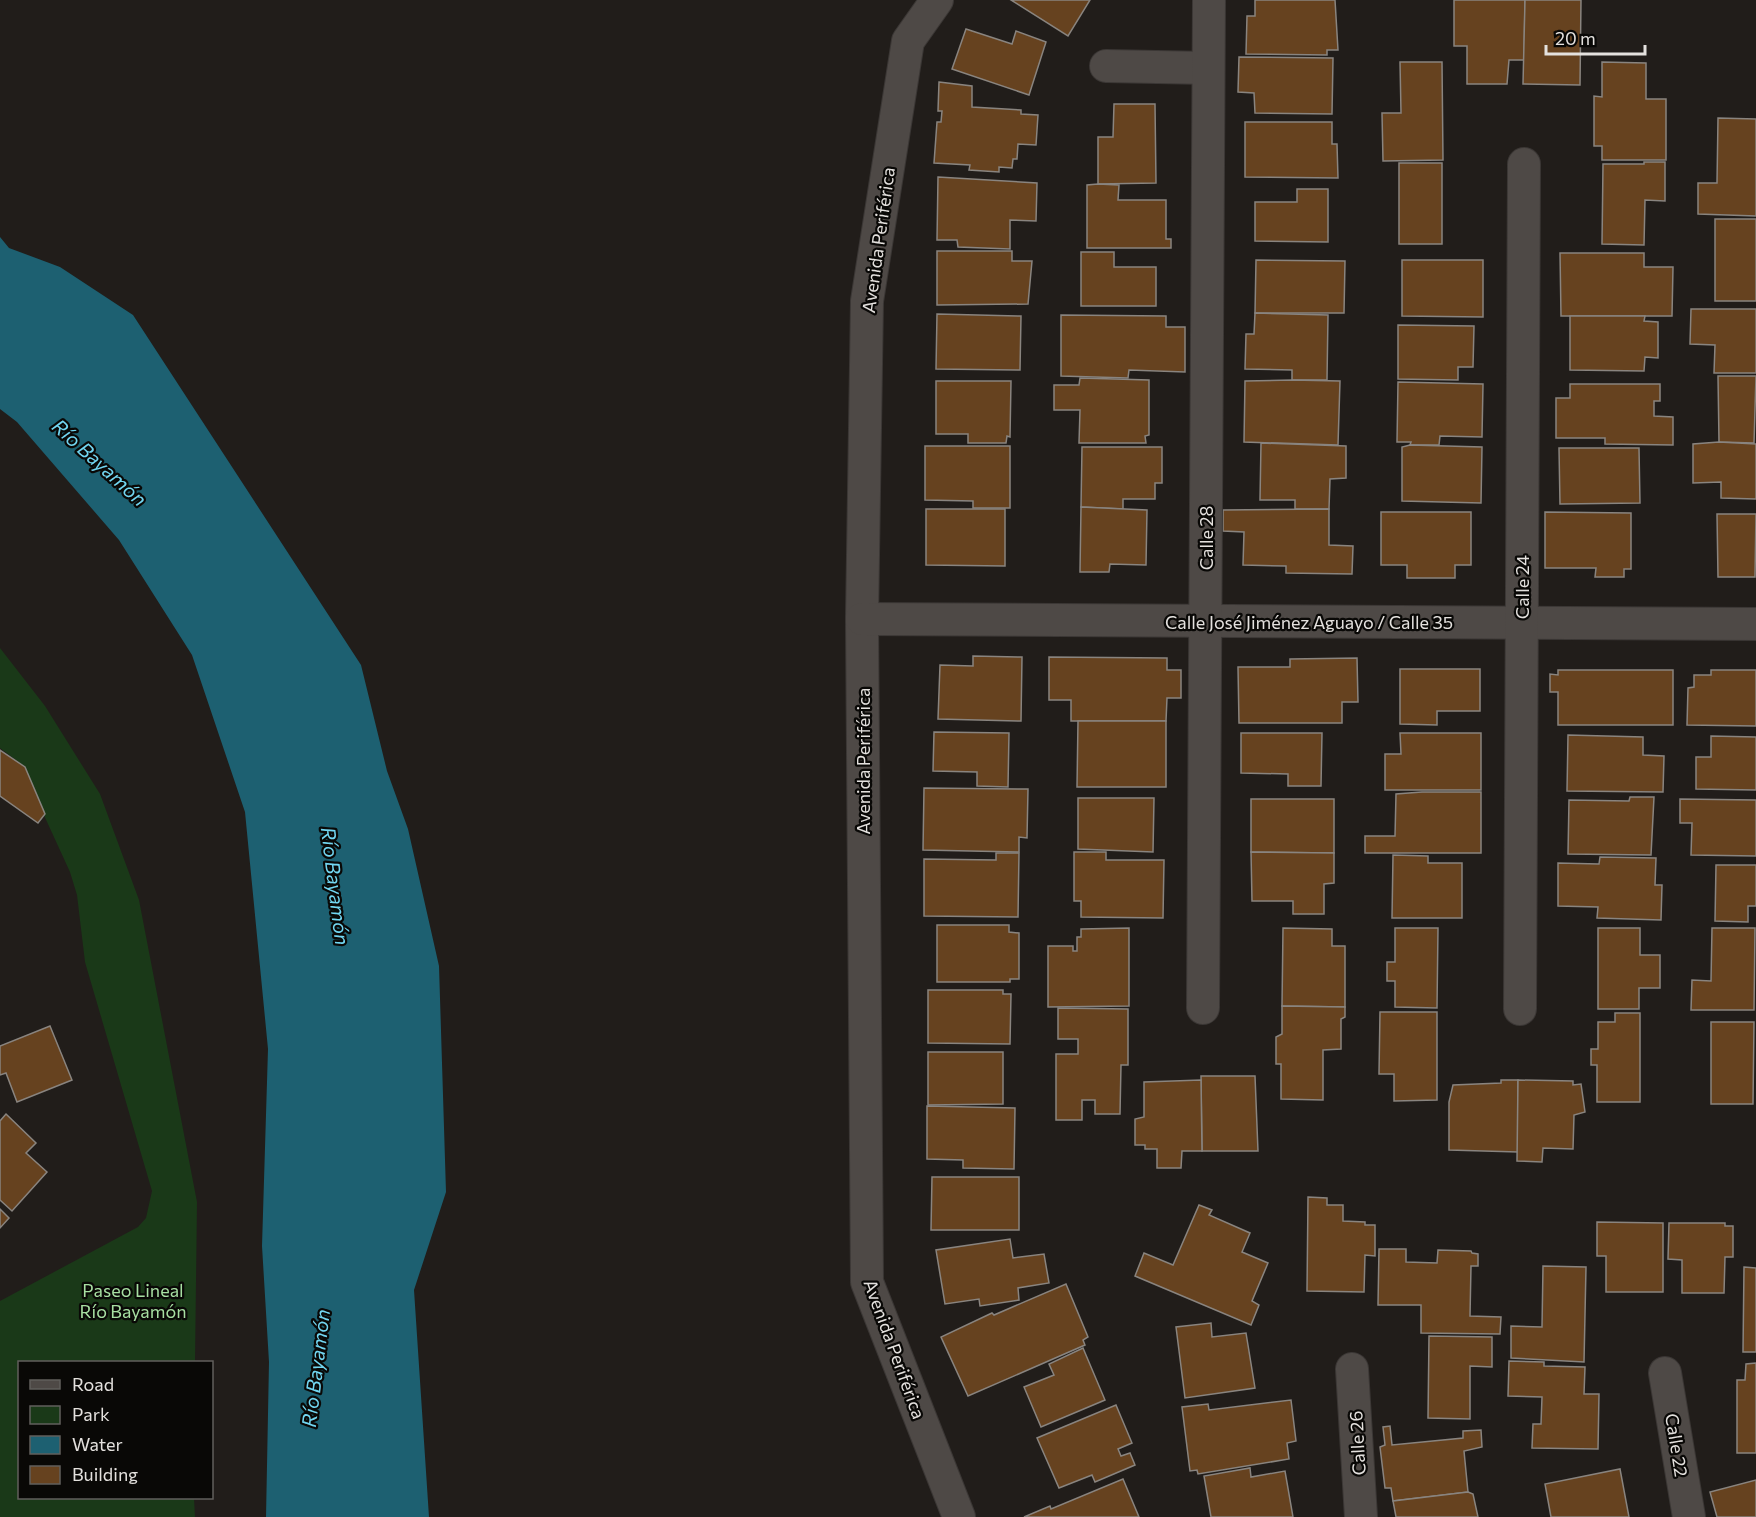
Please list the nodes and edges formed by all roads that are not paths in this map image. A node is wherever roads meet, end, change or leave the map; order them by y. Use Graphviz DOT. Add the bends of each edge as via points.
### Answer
graph roads {
  1 [pos="937,0"];
  2 [pos="1209,0"];
  3 [pos="1106,66"];
  4 [pos="1208,68"];
  5 [pos="1524,164"];
  6 [pos="862,619"];
  7 [pos="1206,621"];
  8 [pos="1521,623"];
  9 [pos="1756,624"];
  10 [pos="1203,1008"];
  11 [pos="1520,1010"];
  12 [pos="1352,1370"];
  13 [pos="1665,1373"];
  14 [pos="959,1517"];
  15 [pos="1361,1517"];
  16 [pos="1689,1517"];
  1 -- 6 [label="street, Avenida Periférica" via="908,41 867,301"];
  2 -- 4 [label="street, Calle 28"];
  3 -- 4 [label="street"];
  4 -- 7 [label="street, Calle 28"];
  5 -- 8 [label="street, Calle 24"];
  6 -- 7 [label="street, Calle José Jiménez Aguayo / Calle 35"];
  6 -- 14 [label="street, Avenida Periférica" via="867,1282"];
  7 -- 8 [label="street, Calle José Jiménez Aguayo / Calle 35"];
  7 -- 10 [label="street, Calle 28"];
  8 -- 9 [label="street, Calle José Jiménez Aguayo / Calle 35"];
  8 -- 11 [label="street, Calle 24"];
  12 -- 15 [label="street, Calle 26"];
  13 -- 16 [label="street, Calle 22"];
}
